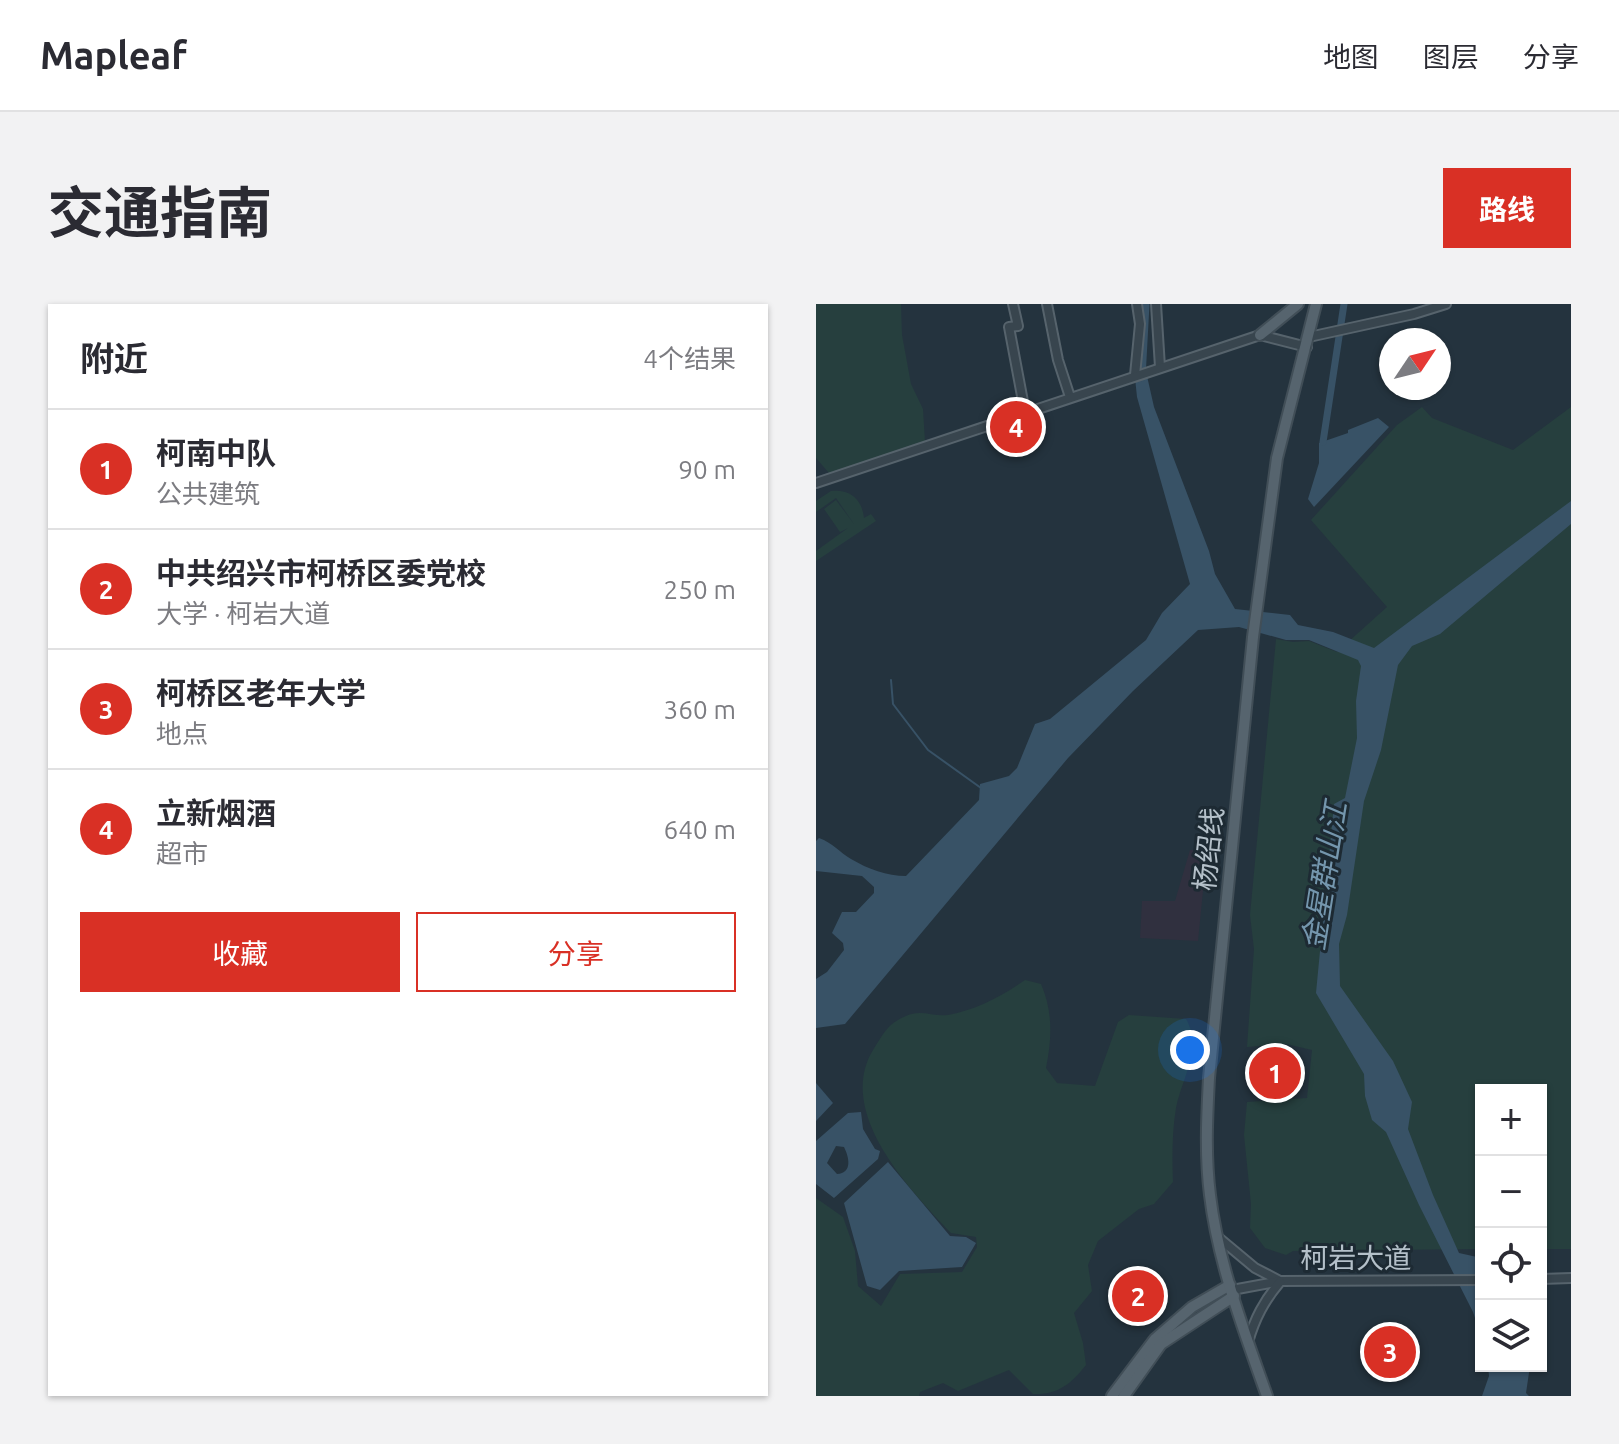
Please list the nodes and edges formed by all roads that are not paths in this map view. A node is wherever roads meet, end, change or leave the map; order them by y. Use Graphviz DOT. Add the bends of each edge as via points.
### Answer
graph roads {
  1 [pos="1013,304"];
  2 [pos="1047,304"];
  3 [pos="1137,304"];
  4 [pos="1156,304"];
  5 [pos="1298,304"];
  6 [pos="1316,304"];
  7 [pos="1446,304"];
  8 [pos="1260,335"];
  9 [pos="1308,342"];
  10 [pos="1160,367"];
  11 [pos="1135,375"];
  12 [pos="1070,397"];
  13 [pos="1025,412"];
  14 [pos="816,483"];
  15 [pos="1219,1238"];
  16 [pos="1571,1278"];
  17 [pos="1547,1279"];
  18 [pos="1475,1280"];
  19 [pos="1281,1281"];
  20 [pos="1232,1290"];
  21 [pos="1248,1342"];
  22 [pos="1112,1396"];
  23 [pos="1124,1396"];
  24 [pos="1267,1396"];
  1 -- 13 [label="street" via="1018,326 1009,327"];
  2 -- 12 [label="street"];
  3 -- 11 [label="street"];
  4 -- 10 [label="street"];
  5 -- 8 [label="main road"];
  6 -- 9 [label="main road, 杨绍线"];
  7 -- 9 [label="street" via="1333,330"];
  8 -- 9 [label="street"];
  8 -- 10 [label="street"];
  9 -- 15 [label="main road, 杨绍线" via="1277,458 1253,637 1209,1078 1206,1141"];
  10 -- 11 [label="street"];
  11 -- 12 [label="street"];
  12 -- 13 [label="street"];
  13 -- 14 [label="street"];
  15 -- 19 [label="street" via="1255,1268"];
  15 -- 20 [label="main road, 杨绍线"];
  16 -- 17 [label="street"];
  18 -- 19 [label="street, 柯岩大道"];
  19 -- 20 [label="street, 柯岩大道"];
  19 -- 21 [label="street" via="1264,1301"];
  20 -- 21 [label="main road, 杨绍线"];
  20 -- 22 [label="main road, 柯岩大道" via="1192,1307 1155,1339"];
  20 -- 23 [label="main road, 柯岩大道" via="1161,1344"];
  21 -- 24 [label="main road, 杨绍线"];
}
